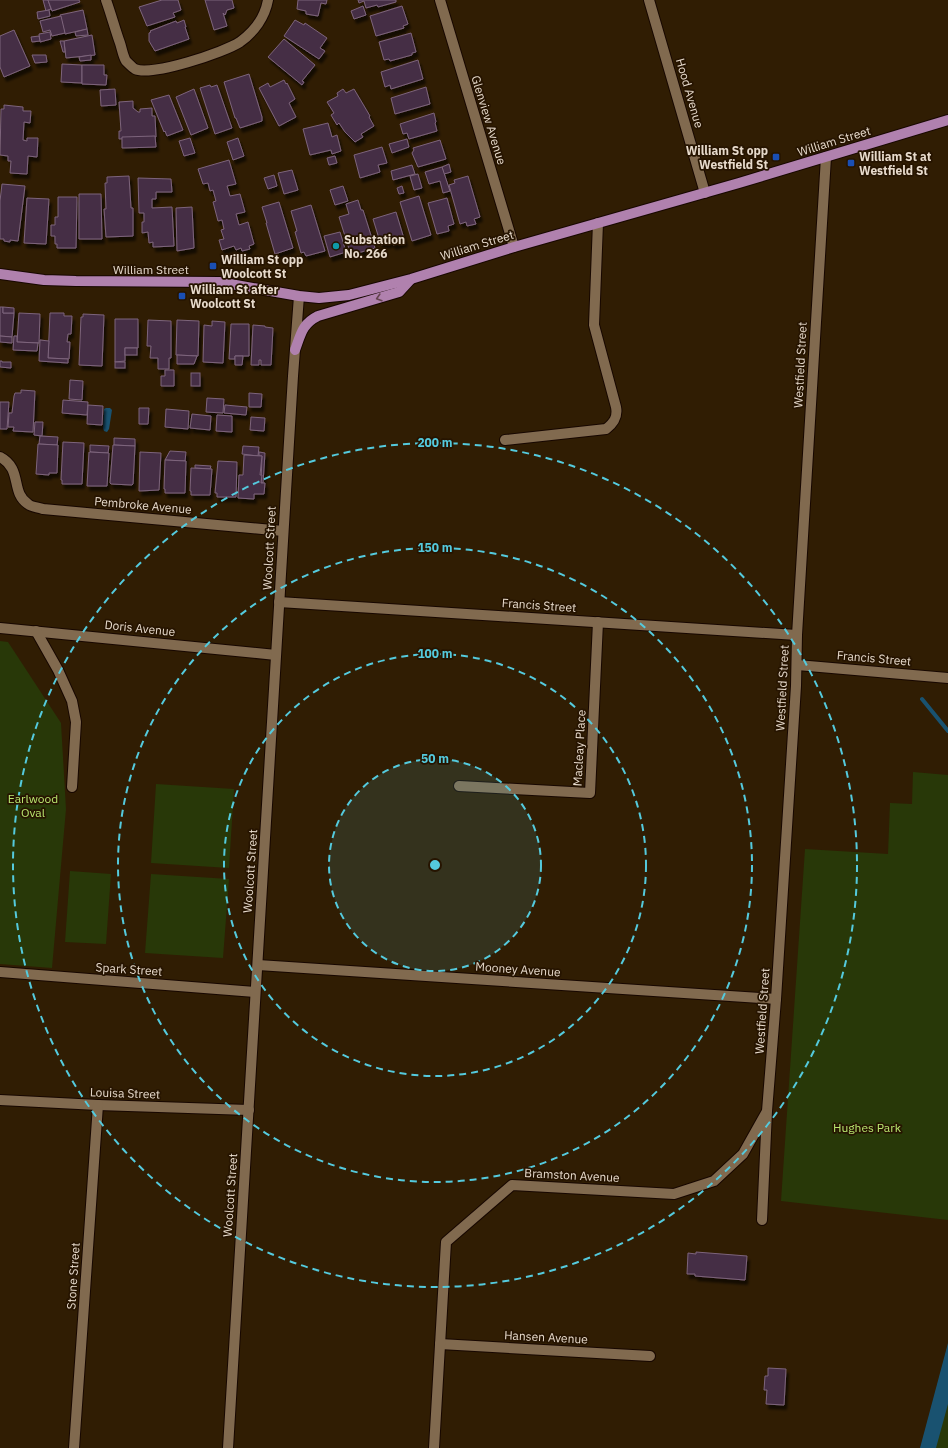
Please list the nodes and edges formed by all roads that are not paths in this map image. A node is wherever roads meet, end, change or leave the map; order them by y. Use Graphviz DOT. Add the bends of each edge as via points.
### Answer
graph roads {
  1 [pos="106,0"];
  2 [pos="268,0"];
  3 [pos="440,0"];
  4 [pos="650,0"];
  5 [pos="948,120"];
  6 [pos="826,157"];
  7 [pos="706,193"];
  8 [pos="598,223"];
  9 [pos="514,247"];
  10 [pos="0,274"];
  11 [pos="411,279"];
  12 [pos="299,296"];
  13 [pos="295,350"];
  14 [pos="505,440"];
  15 [pos="0,457"];
  16 [pos="283,531"];
  17 [pos="279,602"];
  18 [pos="598,622"];
  19 [pos="0,628"];
  20 [pos="36,631"];
  21 [pos="797,635"];
  22 [pos="276,655"];
  23 [pos="797,665"];
  24 [pos="948,678"];
  25 [pos="458,786"];
  26 [pos="72,787"];
  27 [pos="258,965"];
  28 [pos="0,972"];
  29 [pos="255,992"];
  30 [pos="776,999"];
  31 [pos="0,1100"];
  32 [pos="98,1105"];
  33 [pos="249,1110"];
  34 [pos="767,1111"];
  35 [pos="762,1220"];
  36 [pos="440,1344"];
  37 [pos="650,1356"];
  38 [pos="74,1448"];
  39 [pos="228,1448"];
  40 [pos="434,1448"];
  1 -- 2 [label="street" via="126,61 135,69 148,71 198,59 225,50 239,42 253,31 262,18"];
  3 -- 9 [label="street, Glenview Avenue"];
  4 -- 7 [label="street, Hood Avenue"];
  5 -- 6 [label="main road, William Street"];
  6 -- 7 [label="main road, William Street"];
  6 -- 21 [label="street, Westfield Street"];
  7 -- 8 [label="main road, William Street"];
  8 -- 9 [label="main road, William Street"];
  8 -- 14 [label="street" via="594,325 616,407 615,420 606,429"];
  9 -- 11 [label="main road, William Street"];
  10 -- 12 [label="main road, William Street" via="44,280 219,282"];
  11 -- 12 [label="main road, William Street" via="349,295 319,298"];
  11 -- 13 [label="main road, one-way" via="399,292 310,320"];
  12 -- 13 [label="street, Woolcott Street"];
  13 -- 16 [label="street, Woolcott Street"];
  15 -- 16 [label="street, Pembroke Avenue" via="8,462 14,471 20,495 28,505 43,509"];
  16 -- 17 [label="street, Woolcott Street"];
  17 -- 18 [label="street, Francis Street"];
  17 -- 22 [label="street, Woolcott Street"];
  18 -- 21 [label="street, Francis Street"];
  18 -- 25 [label="street, Macleay Place" via="590,793"];
  19 -- 20 [label="street, Doris Avenue"];
  20 -- 22 [label="street, Doris Avenue"];
  20 -- 26 [label="street" via="72,701 76,722"];
  21 -- 23 [label="street, Westfield Street"];
  22 -- 27 [label="street, Woolcott Street"];
  23 -- 24 [label="street, Francis Street"];
  23 -- 30 [label="street, Westfield Street"];
  27 -- 29 [label="street, Woolcott Street"];
  27 -- 30 [label="street, Mooney Avenue"];
  28 -- 29 [label="street, Spark Street"];
  29 -- 33 [label="street, Woolcott Street"];
  30 -- 34 [label="street, Westfield Street"];
  31 -- 32 [label="street, Louisa Street"];
  32 -- 33 [label="street, Louisa Street"];
  32 -- 38 [label="street, Stone Street"];
  33 -- 39 [label="street, Woolcott Street"];
  34 -- 35 [label="street, Westfield Street"];
  34 -- 36 [label="street, Bramston Avenue" via="743,1154 714,1181 674,1194 512,1185 446,1242"];
  36 -- 37 [label="street, Hansen Avenue"];
  36 -- 40 [label="street, Bramston Avenue"];
}
